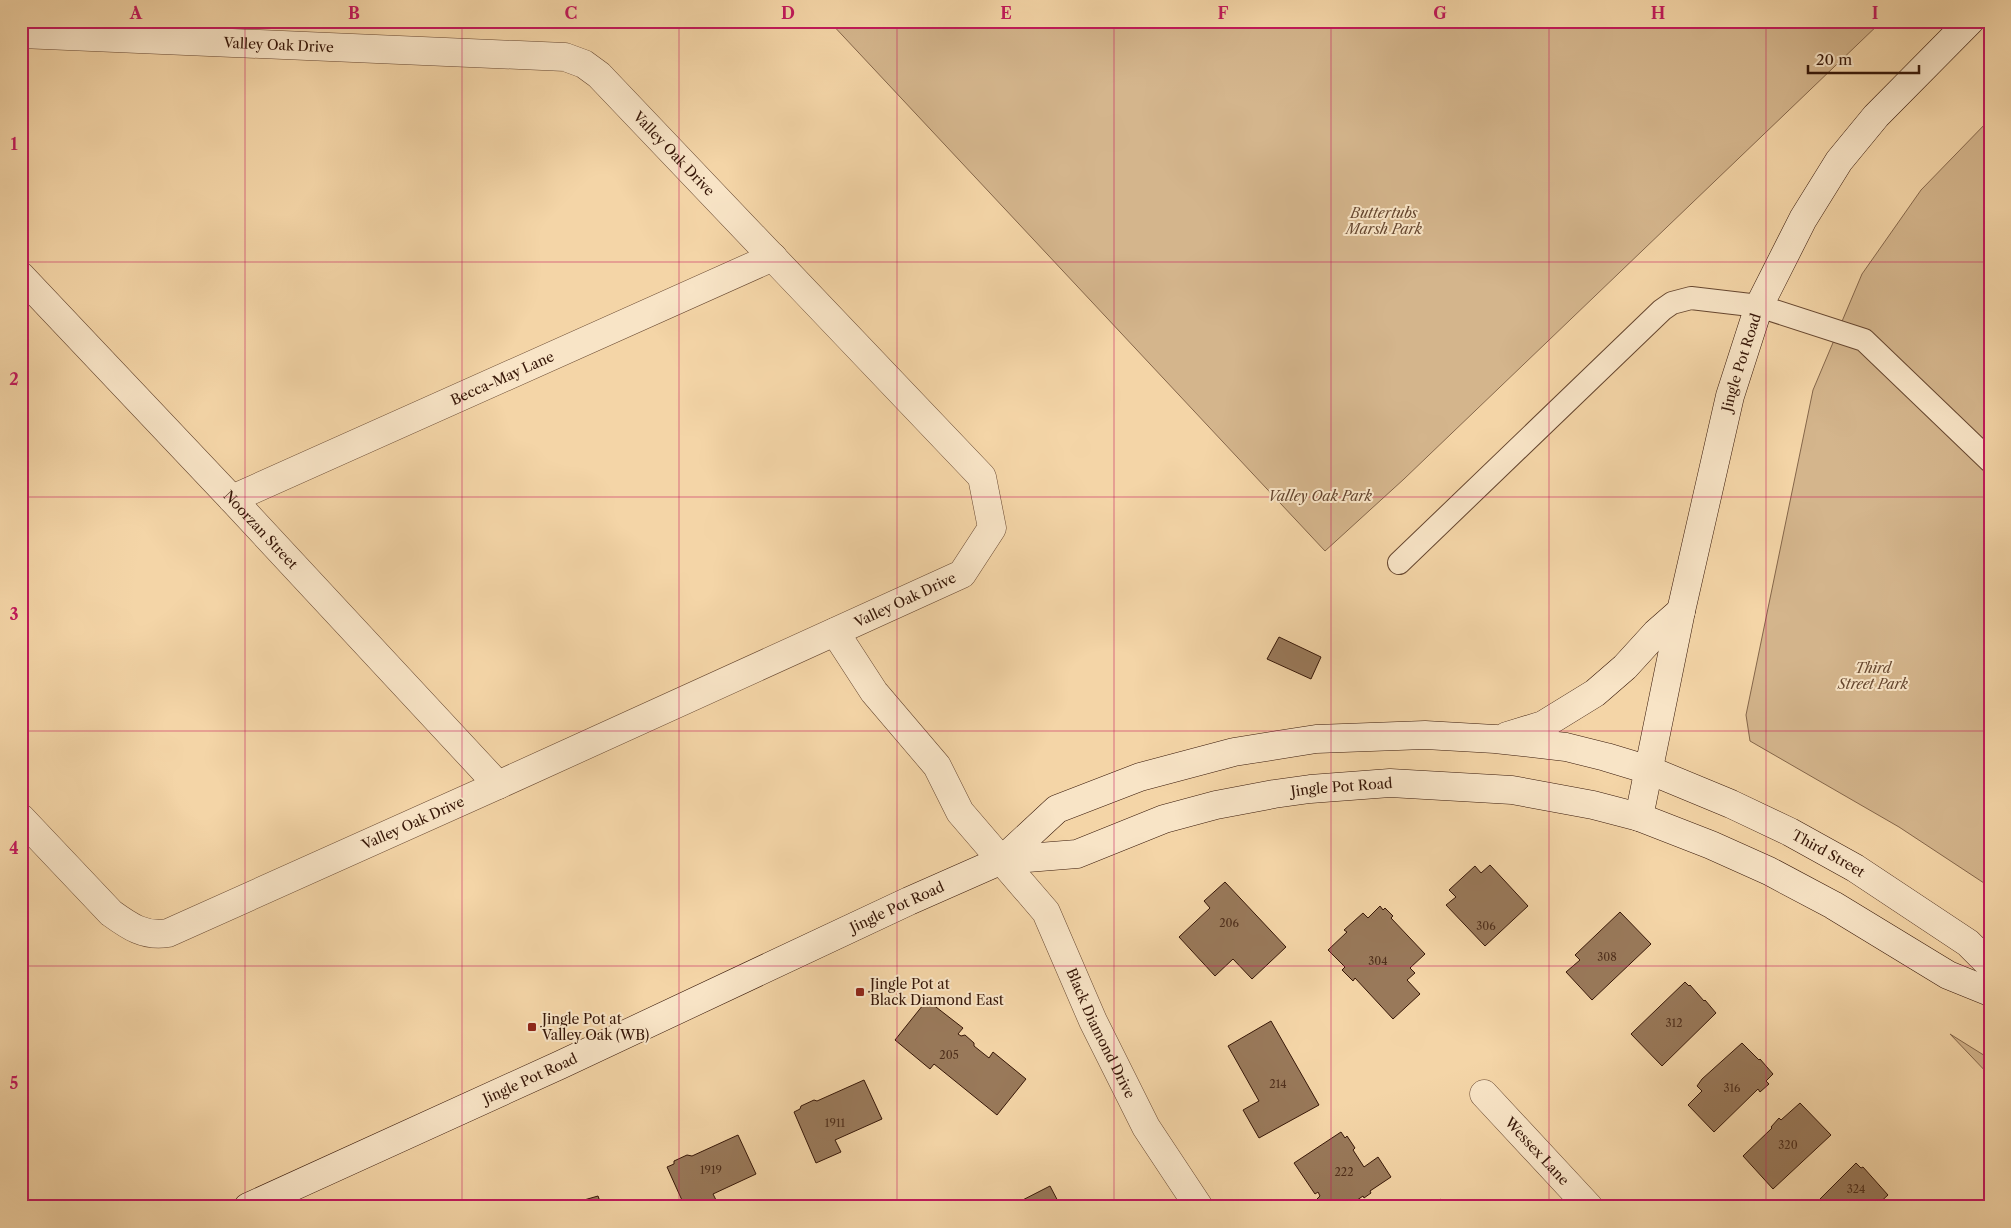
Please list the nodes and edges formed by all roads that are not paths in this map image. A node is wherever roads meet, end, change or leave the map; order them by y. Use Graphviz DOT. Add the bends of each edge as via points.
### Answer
graph roads {
  1 [pos="1970,21"];
  2 [pos="21,34"];
  3 [pos="773,256"];
  4 [pos="21,276"];
  5 [pos="1760,306"];
  6 [pos="1990,461"];
  7 [pos="232,499"];
  8 [pos="1399,563"];
  9 [pos="1682,611"];
  10 [pos="835,632"];
  11 [pos="1495,739"];
  12 [pos="1649,770"];
  13 [pos="498,785"];
  14 [pos="1639,817"];
  15 [pos="21,818"];
  16 [pos="1002,860"];
  17 [pos="1990,965"];
  18 [pos="1990,992"];
  19 [pos="1484,1094"];
  20 [pos="248,1207"];
  21 [pos="1199,1207"];
  22 [pos="1589,1207"];
  1 -- 5 [label="street, Jingle Pot Road" via="1876,116 1839,161 1803,219"];
  2 -- 3 [label="street, Valley Oak Drive" via="565,57 584,64 599,75"];
  3 -- 7 [label="street, Becca-May Lane"];
  3 -- 10 [label="street, Valley Oak Drive" via="982,477 992,528 962,574"];
  4 -- 7 [label="street, Noorzan Street"];
  5 -- 6 [label="lane" via="1864,340"];
  5 -- 8 [label="lane" via="1691,298 1672,303"];
  5 -- 9 [label="street, Jingle Pot Road" via="1730,396"];
  7 -- 13 [label="street, Noorzan Street"];
  9 -- 11 [label="street" via="1656,632 1625,667 1595,693 1543,725"];
  9 -- 12 [label="street, Jingle Pot Road"];
  10 -- 13 [label="street, Valley Oak Drive"];
  10 -- 16 [label="street, Valley Oak Drive" via="874,692 937,766 960,812"];
  11 -- 12 [label="street, Jingle Pot Road" via="1566,747"];
  11 -- 16 [label="street, Jingle Pot Road" via="1425,735 1326,738 1234,752 1140,776 1057,809"];
  12 -- 14 [label="street, Jingle Pot Road"];
  12 -- 17 [label="street, Third Street" via="1732,804 1855,868 1968,943"];
  13 -- 15 [label="street, Valley Oak Drive" via="168,933 155,935 125,924 110,913"];
  14 -- 16 [label="street, Jingle Pot Road" via="1512,790 1428,784 1350,785 1274,794 1216,806 1164,820 1077,854"];
  14 -- 18 [label="street" via="1711,844 1769,871 1833,905 1948,975"];
  16 -- 20 [label="street, Jingle Pot Road" via="909,900 551,1070"];
  16 -- 21 [label="street, Black Diamond Drive" via="1046,912 1093,1021 1146,1127"];
  19 -- 22 [label="street, Wessex Lane"];
}
